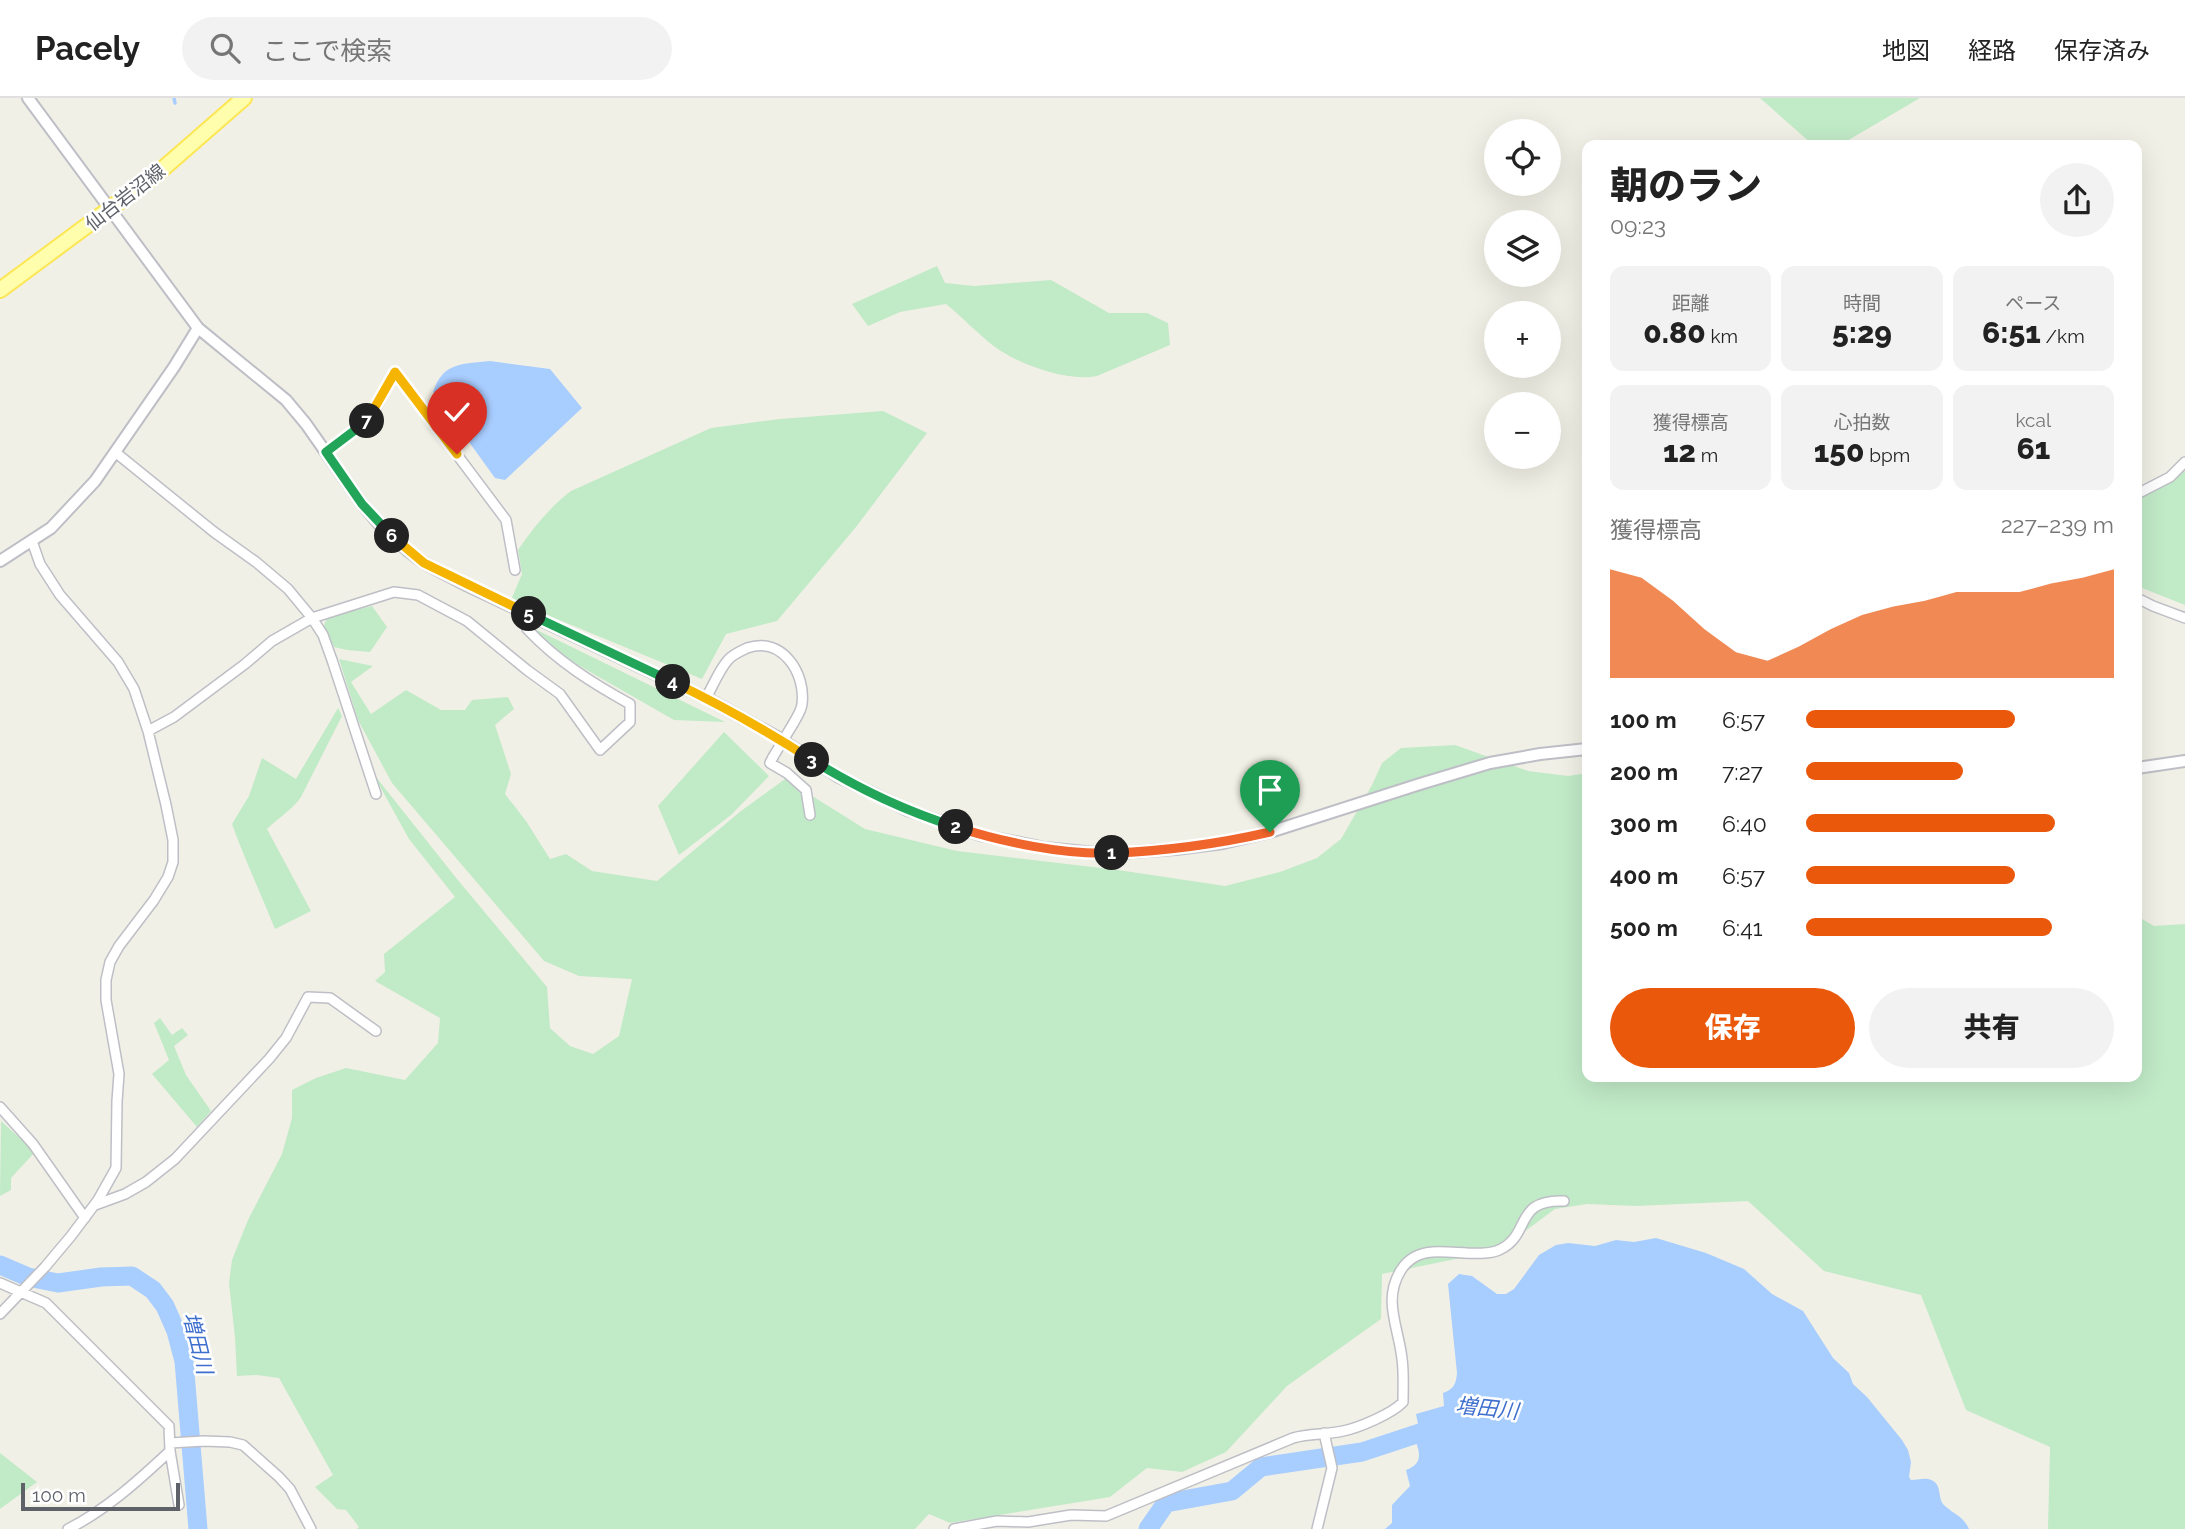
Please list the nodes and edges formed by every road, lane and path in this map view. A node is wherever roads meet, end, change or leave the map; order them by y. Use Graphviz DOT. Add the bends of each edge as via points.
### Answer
graph roads {
  1 [pos="28,98"];
  2 [pos="244,98"];
  3 [pos="110,210"];
  4 [pos="0,290"];
  5 [pos="198,328"];
  6 [pos="115,452"];
  7 [pos="326,452"];
  8 [pos="2185,462"];
  9 [pos="2142,491"];
  10 [pos="32,541"];
  11 [pos="0,561"];
  12 [pos="515,570"];
  13 [pos="2142,600"];
  14 [pos="531,615"];
  15 [pos="312,618"];
  16 [pos="2185,618"];
  17 [pos="706,698"];
  18 [pos="148,731"];
  19 [pos="1582,750"];
  20 [pos="2185,761"];
  21 [pos="2142,767"];
  22 [pos="376,794"];
  23 [pos="810,815"];
  24 [pos="376,1031"];
  25 [pos="0,1107"];
  26 [pos="1564,1201"];
  27 [pos="94,1205"];
  28 [pos="85,1218"];
  29 [pos="0,1283"];
  30 [pos="22,1291"];
  31 [pos="0,1314"];
  32 [pos="1324,1433"];
  33 [pos="172,1446"];
  34 [pos="179,1505"];
  35 [pos="68,1529"];
  36 [pos="311,1529"];
  37 [pos="954,1529"];
  38 [pos="1317,1529"];
  1 -- 3 [label="street"];
  2 -- 3 [label="main road, 仙台岩沼線"];
  3 -- 4 [label="main road, 仙台岩沼線"];
  3 -- 5 [label="street"];
  5 -- 6 [label="street"];
  5 -- 7 [label="street" via="286,400"];
  6 -- 10 [label="street" via="96,481 51,528"];
  6 -- 15 [label="street" via="256,562 288,589"];
  7 -- 12 [label="street" via="365,424 395,372 506,520"];
  7 -- 14 [label="street" via="362,504 408,551"];
  8 -- 9 [label="street" via="2170,477"];
  10 -- 11 [label="street"];
  10 -- 18 [label="street" via="60,595 118,662 134,689"];
  13 -- 16 [label="street"];
  14 -- 15 [label="street" via="527,629 543,646 630,704 630,722 600,750 560,694 467,621 418,594 394,592"];
  14 -- 17 [label="street"];
  15 -- 18 [label="street" via="272,641 174,717"];
  15 -- 22 [label="street" via="323,635"];
  17 -- 19 [label="street" via="839,777 907,810 980,835 1105,854 1223,843 1490,763"];
  17 -- 23 [label="street, bridge" via="735,654 765,646 788,658 796,668 802,703 770,762 806,790"];
  18 -- 27 [label="street" via="173,840 173,862 168,877 110,962 106,1000 119,1074 116,1168"];
  20 -- 21 [label="street"];
  24 -- 27 [label="street" via="330,998 309,997 269,1059 176,1159 125,1194"];
  25 -- 28 [label="street" via="33,1144"];
  26 -- 32 [label="street" via="1545,1201 1535,1207 1512,1241 1500,1250 1426,1253 1406,1264 1393,1286 1391,1303 1402,1359 1403,1402 1345,1431"];
  27 -- 28 [label="street"];
  28 -- 30 [label="street"];
  29 -- 30 [label="street"];
  30 -- 31 [label="street"];
  30 -- 33 [label="street" via="46,1303 169,1426"];
  32 -- 37 [label="street" via="1264,1449 1106,1516 997,1521"];
  32 -- 38 [label="street" via="1332,1468"];
  33 -- 34 [label="street"];
  33 -- 35 [label="street" via="128,1489"];
  33 -- 36 [label="street" via="204,1441 243,1446 290,1489"];
}
